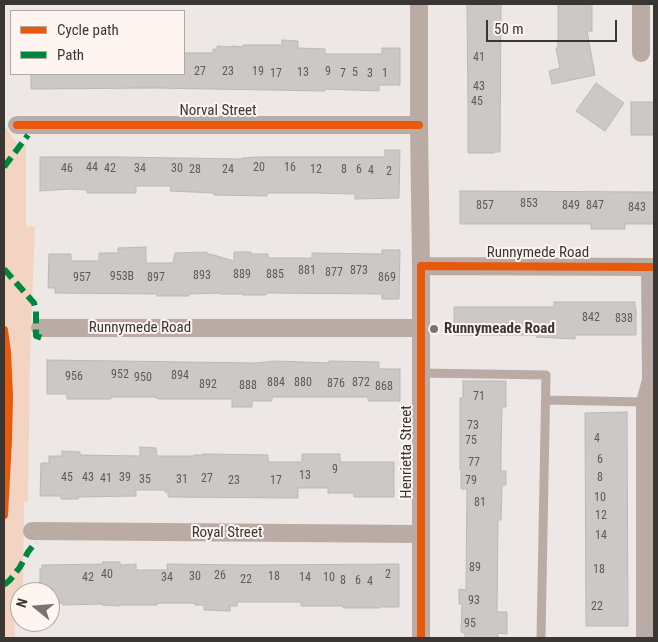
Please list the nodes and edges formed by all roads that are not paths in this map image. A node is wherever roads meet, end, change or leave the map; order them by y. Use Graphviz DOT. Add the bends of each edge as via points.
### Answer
graph roads {
  1 [pos="419,4"];
  2 [pos="641,4"];
  3 [pos="641,52"];
  4 [pos="17,125"];
  5 [pos="419,125"];
  6 [pos="421,266"];
  7 [pos="652,268"];
  8 [pos="40,328"];
  9 [pos="420,328"];
  10 [pos="421,374"];
  11 [pos="546,400"];
  12 [pos="644,402"];
  13 [pos="32,531"];
  14 [pos="422,534"];
  15 [pos="421,638"];
  16 [pos="541,638"];
  17 [pos="645,638"];
  1 -- 5 [label="street, Henrietta Street"];
  2 -- 3 [label="street"];
  4 -- 5 [label="street, Norval Street"];
  5 -- 6 [label="street, Henrietta Street"];
  6 -- 7 [label="street, Runnymede Road"];
  6 -- 9 [label="street, Henrietta Street"];
  7 -- 12 [label="street" via="650,380"];
  8 -- 9 [label="street, Runnymede Road"];
  9 -- 10 [label="street, Henrietta Street"];
  10 -- 11 [label="lane" via="546,375"];
  10 -- 14 [label="street, Henrietta Street"];
  11 -- 12 [label="lane"];
  11 -- 16 [label="lane"];
  12 -- 17 [label="street"];
  13 -- 14 [label="street, Royal Street"];
  14 -- 15 [label="street, Henrietta Street"];
}
